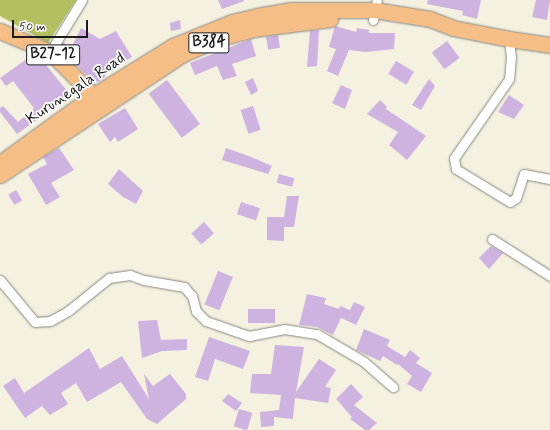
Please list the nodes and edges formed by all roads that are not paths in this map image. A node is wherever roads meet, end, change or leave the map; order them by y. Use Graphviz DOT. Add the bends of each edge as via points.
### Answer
graph roads {
  1 [pos="82,0"];
  2 [pos="375,10"];
  3 [pos="0,31"];
  4 [pos="509,39"];
  5 [pos="550,45"];
  6 [pos="50,52"];
  7 [pos="99,100"];
  8 [pos="0,163"];
  9 [pos="0,175"];
  10 [pos="550,179"];
  11 [pos="492,239"];
  12 [pos="550,276"];
  13 [pos="0,280"];
  14 [pos="393,386"];
  1 -- 6 [label="street"];
  2 -- 4 [label="main road, Kurunegala Road / B384"];
  2 -- 7 [label="main road, Kurunegala Road / B384" via="291,10 232,22 173,46"];
  3 -- 6 [label="main road, B27-12"];
  4 -- 5 [label="main road, Kurunegala Road / B384"];
  4 -- 10 [label="street" via="509,79 454,158 456,169 510,202 516,198 524,174"];
  6 -- 7 [label="main road, B27-12"];
  7 -- 8 [label="main road, Kurunegala Road / B384"];
  7 -- 9 [label="main road, Kurunegala Road / B384"];
  11 -- 12 [label="street"];
  13 -- 14 [label="street" via="20,308 35,322 50,321 110,278 130,275 184,287 192,296 196,311 206,321 249,336 284,329 317,334 363,361"];
}
